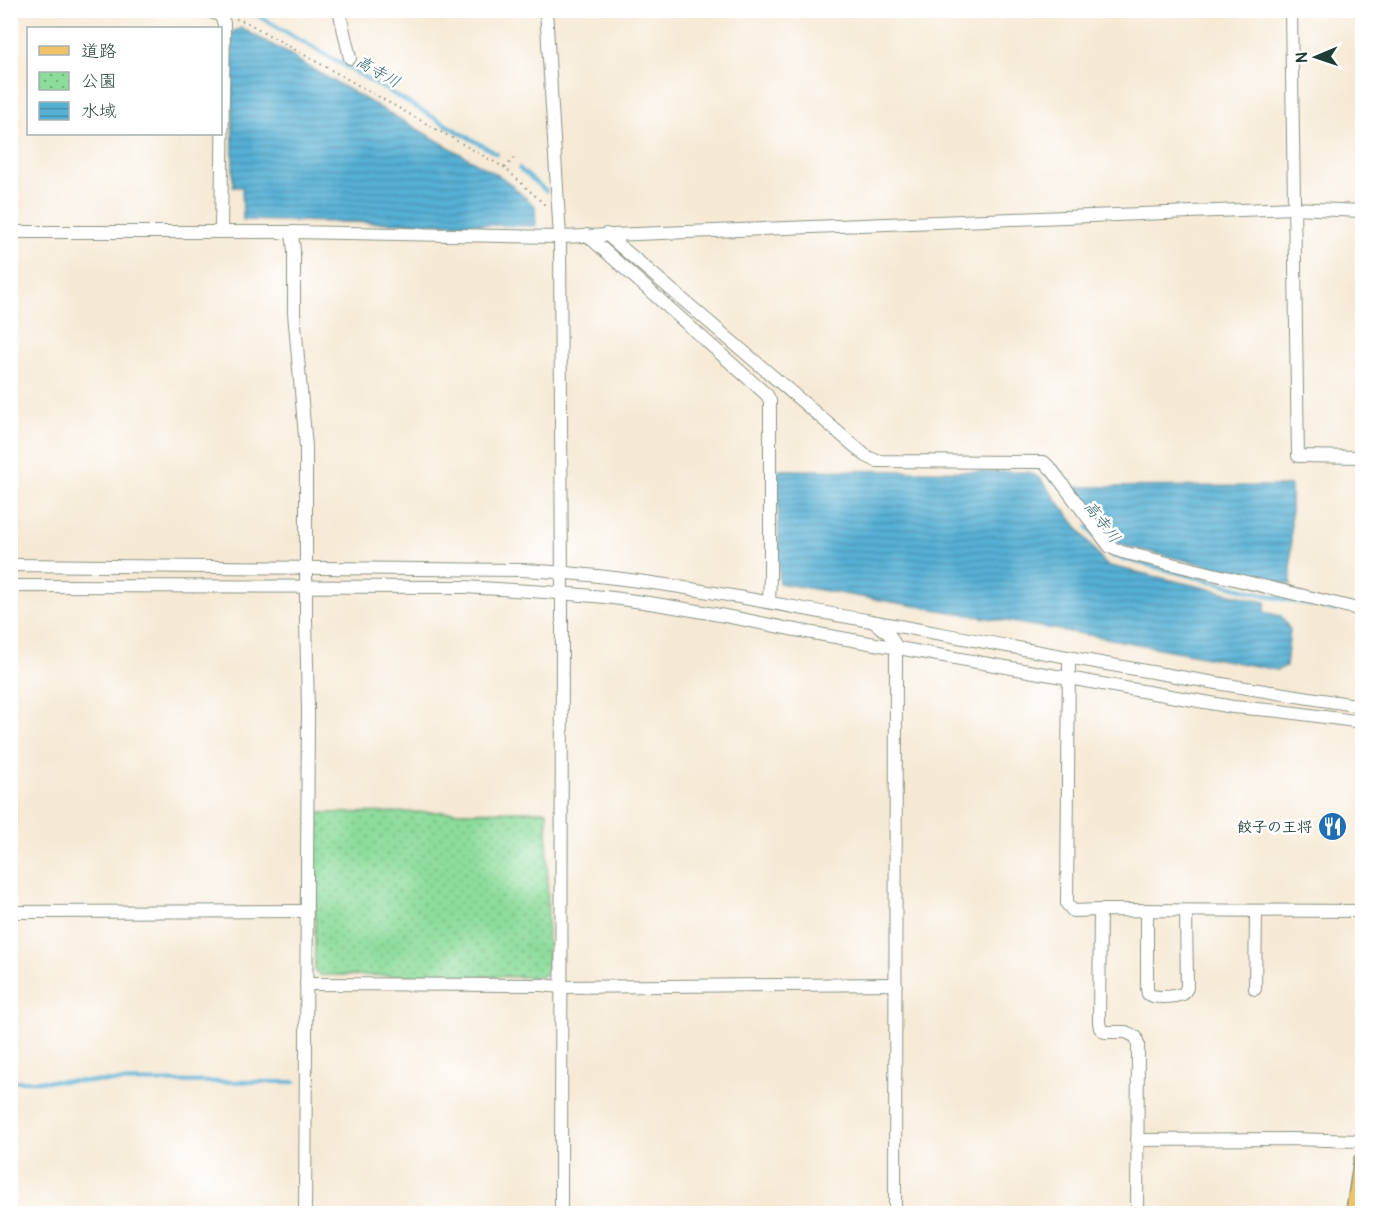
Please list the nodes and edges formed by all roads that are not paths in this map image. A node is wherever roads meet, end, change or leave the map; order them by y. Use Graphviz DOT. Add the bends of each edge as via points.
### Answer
graph roads {
  1 [pos="205,10"];
  2 [pos="339,10"];
  3 [pos="546,10"];
  4 [pos="1291,10"];
  5 [pos="350,58"];
  6 [pos="1293,208"];
  7 [pos="1362,211"];
  8 [pos="221,231"];
  9 [pos="10,232"];
  10 [pos="292,232"];
  11 [pos="606,234"];
  12 [pos="587,235"];
  13 [pos="560,237"];
  14 [pos="1362,457"];
  15 [pos="10,565"];
  16 [pos="306,568"];
  17 [pos="561,571"];
  18 [pos="10,586"];
  19 [pos="306,586"];
  20 [pos="562,593"];
  21 [pos="769,602"];
  22 [pos="1362,610"];
  23 [pos="873,622"];
  24 [pos="929,631"];
  25 [pos="896,646"];
  26 [pos="1069,658"];
  27 [pos="1068,678"];
  28 [pos="1362,706"];
  29 [pos="1362,722"];
  30 [pos="1100,910"];
  31 [pos="1147,910"];
  32 [pos="1186,910"];
  33 [pos="306,911"];
  34 [pos="1256,911"];
  35 [pos="1362,911"];
  36 [pos="10,912"];
  37 [pos="306,984"];
  38 [pos="896,984"];
  39 [pos="560,987"];
  40 [pos="1255,989"];
  41 [pos="1137,1140"];
  42 [pos="1362,1141"];
  43 [pos="1362,1161"];
  44 [pos="305,1214"];
  45 [pos="561,1214"];
  46 [pos="895,1214"];
  47 [pos="1137,1214"];
  48 [pos="1354,1214"];
  1 -- 8 [label="street" via="220,15 224,23"];
  2 -- 5 [label="street"];
  3 -- 13 [label="street"];
  4 -- 6 [label="street"];
  6 -- 7 [label="street"];
  6 -- 11 [label="street"];
  6 -- 14 [label="street" via="1298,456"];
  8 -- 9 [label="street"];
  8 -- 10 [label="street"];
  10 -- 13 [label="street"];
  10 -- 16 [label="street" via="294,313 306,447"];
  11 -- 12 [label="street"];
  11 -- 22 [label="street" via="866,456 877,461 1044,462 1110,546 1122,552"];
  12 -- 13 [label="street"];
  12 -- 21 [label="street" via="770,401"];
  13 -- 17 [label="street"];
  15 -- 16 [label="street"];
  16 -- 17 [label="street"];
  16 -- 19 [label="street"];
  17 -- 20 [label="street"];
  17 -- 21 [label="street"];
  18 -- 19 [label="street"];
  19 -- 20 [label="street" via="466,587"];
  19 -- 33 [label="street"];
  20 -- 25 [label="street"];
  20 -- 39 [label="street"];
  21 -- 23 [label="street"];
  23 -- 24 [label="street"];
  23 -- 25 [label="street" via="889,634"];
  24 -- 25 [label="street" via="918,632"];
  24 -- 26 [label="street"];
  25 -- 27 [label="street"];
  25 -- 38 [label="street"];
  26 -- 27 [label="street"];
  26 -- 28 [label="street"];
  27 -- 29 [label="street" via="1233,707"];
  27 -- 30 [label="street" via="1067,904 1073,911"];
  30 -- 31 [label="street"];
  30 -- 41 [label="street" via="1100,1028 1136,1037"];
  31 -- 32 [label="street"];
  31 -- 32 [label="street" via="1148,994 1179,996 1186,988"];
  32 -- 34 [label="street"];
  33 -- 36 [label="street"];
  33 -- 37 [label="street"];
  34 -- 35 [label="street"];
  34 -- 40 [label="street"];
  37 -- 39 [label="street"];
  37 -- 44 [label="street"];
  38 -- 39 [label="street"];
  38 -- 46 [label="street"];
  39 -- 45 [label="street"];
  41 -- 42 [label="street"];
  41 -- 47 [label="street"];
  43 -- 48 [label="main road"];
}
